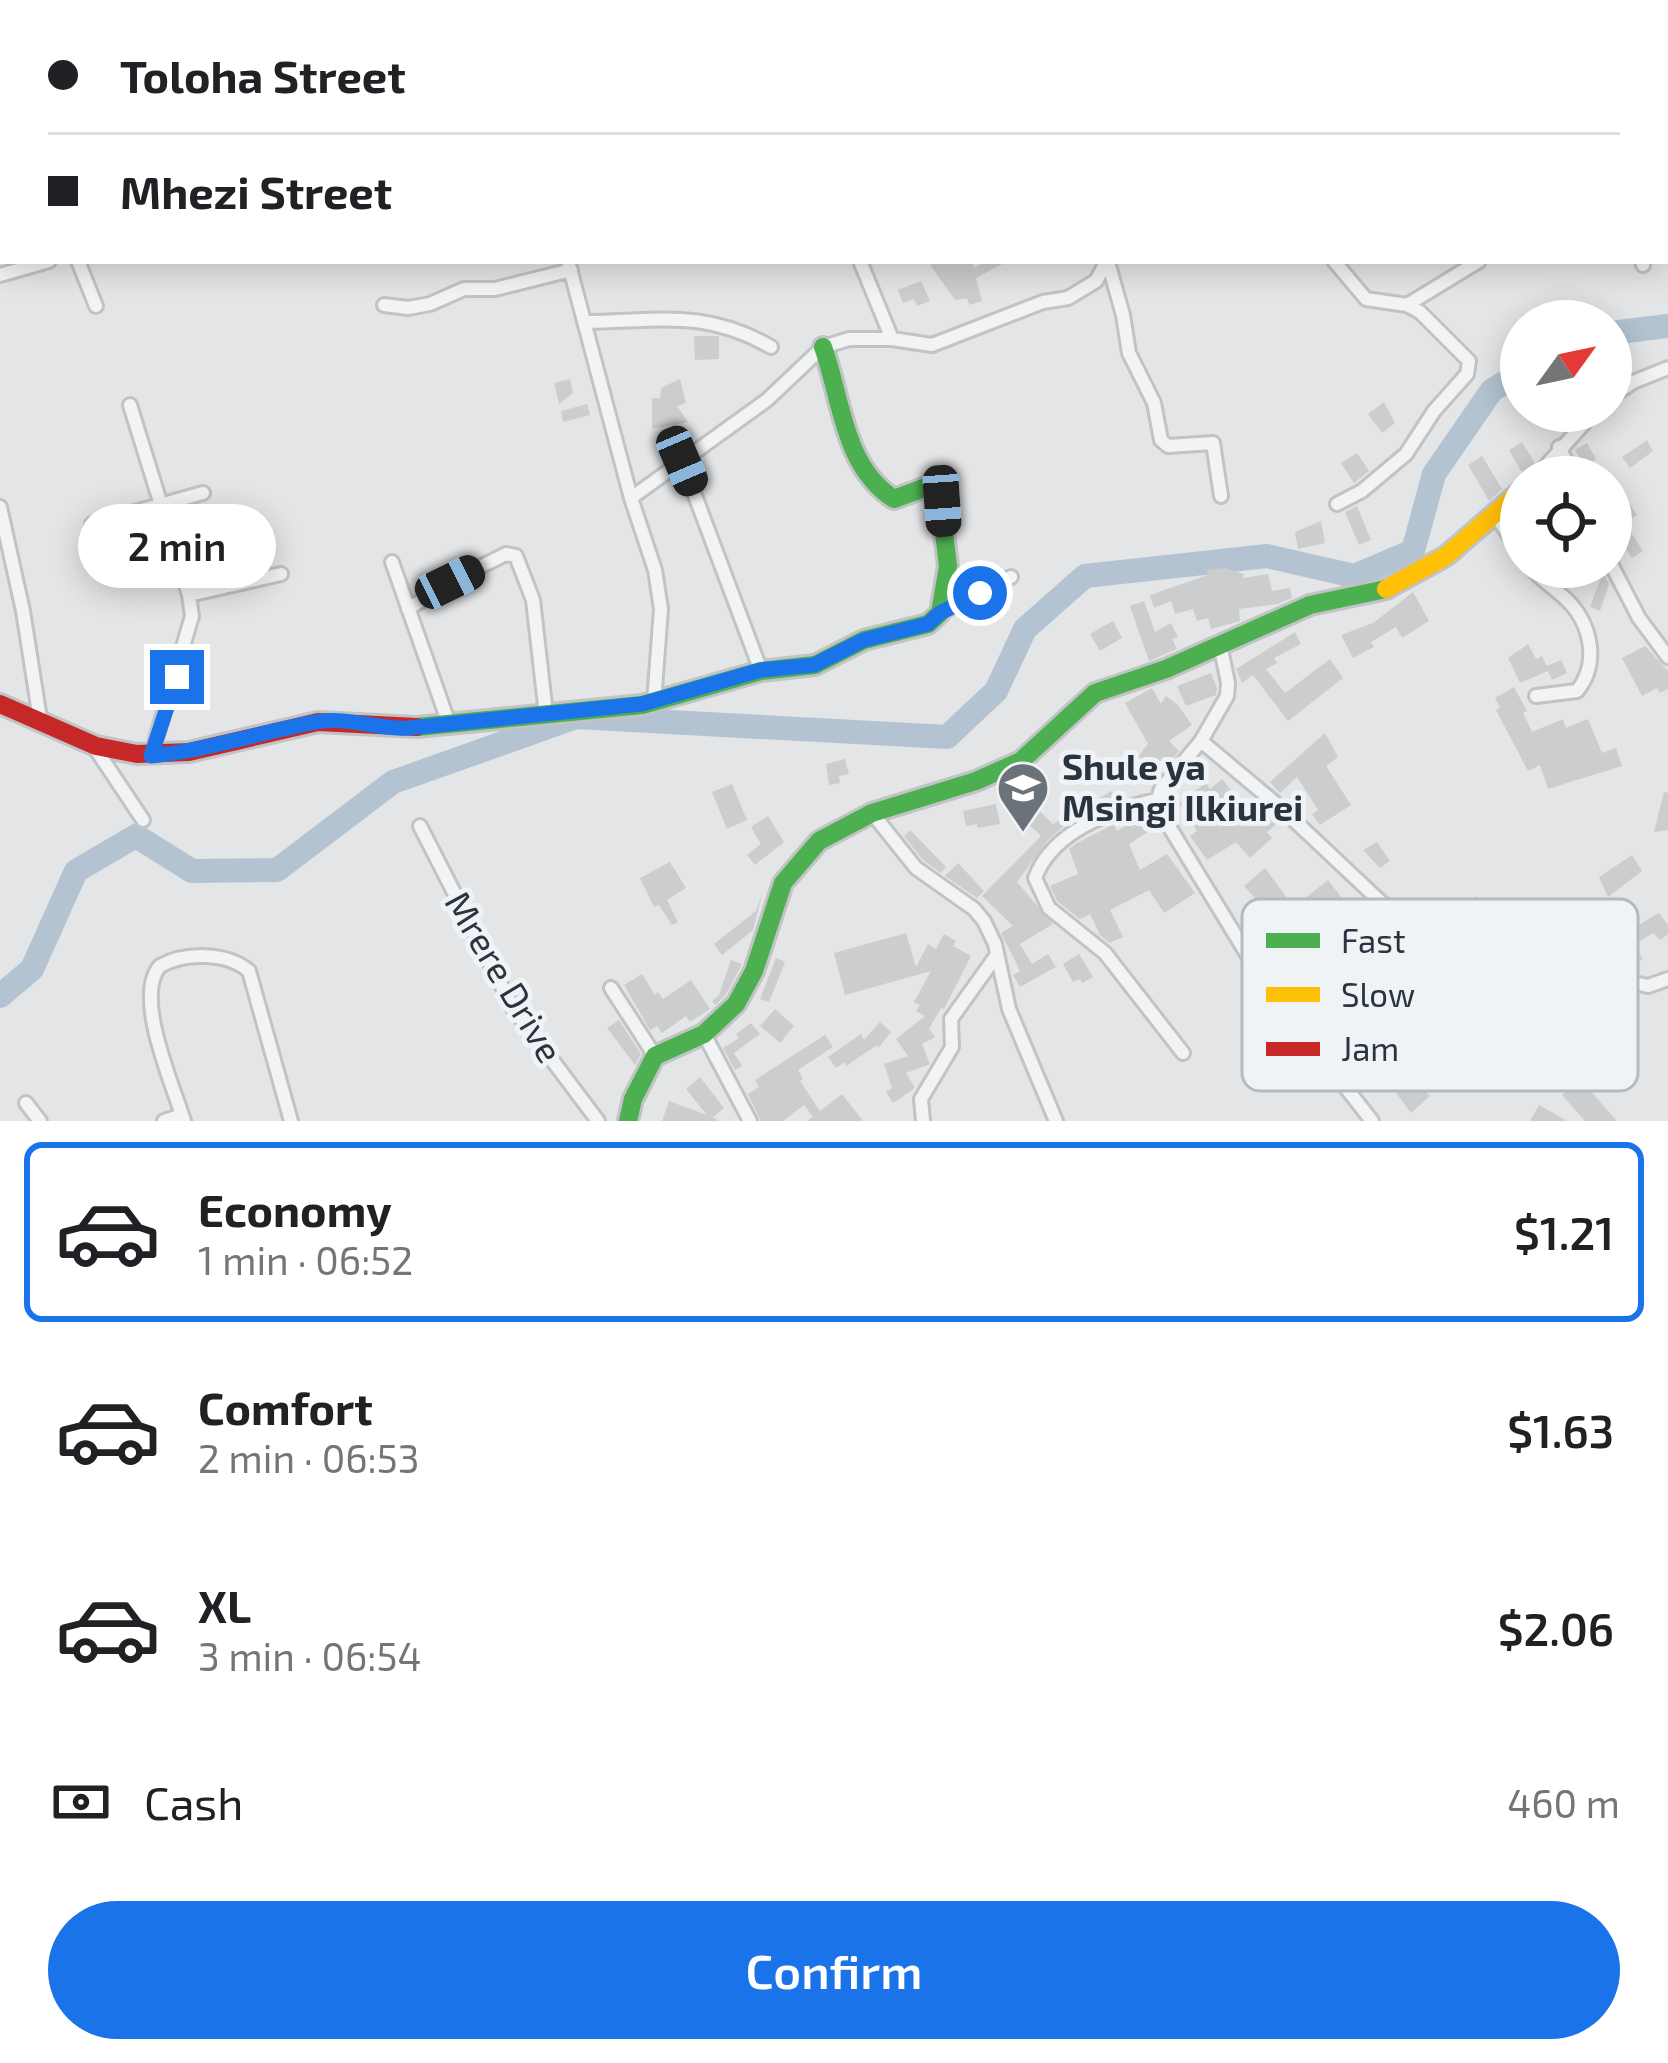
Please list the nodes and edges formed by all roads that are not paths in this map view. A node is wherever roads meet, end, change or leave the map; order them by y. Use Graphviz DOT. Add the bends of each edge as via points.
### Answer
graph roads {
  1 [pos="38,264"];
  2 [pos="79,264"];
  3 [pos="861,264"];
  4 [pos="1105,264"];
  5 [pos="1108,264"];
  6 [pos="1337,264"];
  7 [pos="1476,264"];
  8 [pos="569,265"];
  9 [pos="0,275"];
  10 [pos="384,305"];
  11 [pos="1407,305"];
  12 [pos="96,306"];
  13 [pos="586,322"];
  14 [pos="892,339"];
  15 [pos="770,347"];
  16 [pos="823,347"];
  17 [pos="1668,368"];
  18 [pos="1632,383"];
  19 [pos="130,405"];
  20 [pos="1573,432"];
  21 [pos="1558,447"];
  22 [pos="1551,456"];
  23 [pos="1563,456"];
  24 [pos="682,461"];
  25 [pos="203,493"];
  26 [pos="1221,496"];
  27 [pos="632,498"];
  28 [pos="1337,504"];
  29 [pos="159,505"];
  30 [pos="0,506"];
  31 [pos="1500,512"];
  32 [pos="1496,516"];
  33 [pos="1500,522"];
  34 [pos="92,524"];
  35 [pos="392,562"];
  36 [pos="281,574"];
  37 [pos="1011,577"];
  38 [pos="1552,588"];
  39 [pos="1623,588"];
  40 [pos="189,595"];
  41 [pos="408,609"];
  42 [pos="940,613"];
  43 [pos="1220,644"];
  44 [pos="1668,657"];
  45 [pos="761,670"];
  46 [pos="1536,696"];
  47 [pos="654,702"];
  48 [pos="0,704"];
  49 [pos="546,714"];
  50 [pos="40,719"];
  51 [pos="449,724"];
  52 [pos="1201,741"];
  53 [pos="93,744"];
  54 [pos="151,756"];
  55 [pos="1160,799"];
  56 [pos="872,813"];
  57 [pos="143,820"];
  58 [pos="420,826"];
  59 [pos="1378,899"];
  60 [pos="1242,947"];
  61 [pos="996,956"];
  62 [pos="1668,979"];
  63 [pos="1638,984"];
  64 [pos="611,988"];
  65 [pos="704,1034"];
  66 [pos="1183,1053"];
  67 [pos="655,1056"];
  68 [pos="1348,1091"];
  69 [pos="26,1103"];
  70 [pos="40,1121"];
  71 [pos="164,1121"];
  72 [pos="291,1121"];
  73 [pos="598,1121"];
  74 [pos="628,1121"];
  75 [pos="750,1121"];
  76 [pos="923,1121"];
  77 [pos="1056,1121"];
  78 [pos="1372,1121"];
  1 -- 9 [label="street"];
  2 -- 12 [label="street"];
  3 -- 14 [label="street"];
  4 -- 14 [label="street" via="1096,281 1068,298 932,345"];
  5 -- 26 [label="street" via="1161,440 1213,443"];
  6 -- 11 [label="street" via="1366,299"];
  7 -- 11 [label="street"];
  8 -- 10 [label="street" via="430,304"];
  8 -- 13 [label="street"];
  11 -- 28 [label="street" via="1456,344 1469,361 1467,374 1406,454"];
  13 -- 15 [label="street" via="712,322"];
  13 -- 27 [label="street"];
  14 -- 16 [label="street"];
  16 -- 24 [label="street" via="767,400"];
  16 -- 42 [label="street" via="854,458 888,497 936,487 948,566"];
  17 -- 18 [label="street"];
  19 -- 29 [label="street"];
  20 -- 21 [label="street"];
  21 -- 22 [label="street"];
  21 -- 23 [label="street"];
  24 -- 27 [label="street"];
  24 -- 45 [label="street"];
  25 -- 29 [label="street"];
  27 -- 47 [label="street" via="659,589"];
  29 -- 34 [label="street"];
  29 -- 40 [label="street"];
  30 -- 50 [label="street"];
  31 -- 32 [label="street"];
  32 -- 33 [label="street"];
  32 -- 43 [label="street" via="1394,587 1310,605"];
  35 -- 41 [label="street"];
  36 -- 40 [label="street"];
  37 -- 42 [label="street"];
  38 -- 46 [label="street" via="1575,611 1591,670 1577,691"];
  39 -- 44 [label="street"];
  40 -- 54 [label="street" via="188,635"];
  41 -- 49 [label="street" via="512,553 533,600"];
  41 -- 51 [label="street"];
  42 -- 45 [label="street" via="824,662"];
  43 -- 52 [label="street" via="1227,696"];
  43 -- 56 [label="street" via="1085,699 1034,751 994,775"];
  45 -- 47 [label="street"];
  47 -- 49 [label="street"];
  48 -- 50 [label="street"];
  49 -- 51 [label="street"];
  50 -- 53 [label="street"];
  51 -- 54 [label="street" via="318,722"];
  52 -- 55 [label="street"];
  52 -- 59 [label="street"];
  53 -- 54 [label="street"];
  53 -- 57 [label="street"];
  55 -- 60 [label="street" via="1162,819"];
  55 -- 66 [label="street" via="1088,824 1036,878 1049,908 1105,953"];
  56 -- 61 [label="street" via="916,868 984,921"];
  56 -- 65 [label="street" via="798,861 746,987"];
  58 -- 73 [label="street, Mrere Drive" via="505,994"];
  61 -- 76 [label="street" via="952,1019 952,1047 921,1099"];
  61 -- 77 [label="street"];
  62 -- 63 [label="street"];
  64 -- 67 [label="street"];
  65 -- 67 [label="street"];
  65 -- 75 [label="street"];
  67 -- 74 [label="street"];
  68 -- 78 [label="street"];
  69 -- 70 [label="street"];
  71 -- 72 [label="street" via="184,1121 150,987 160,966 188,957 248,971"];
}
